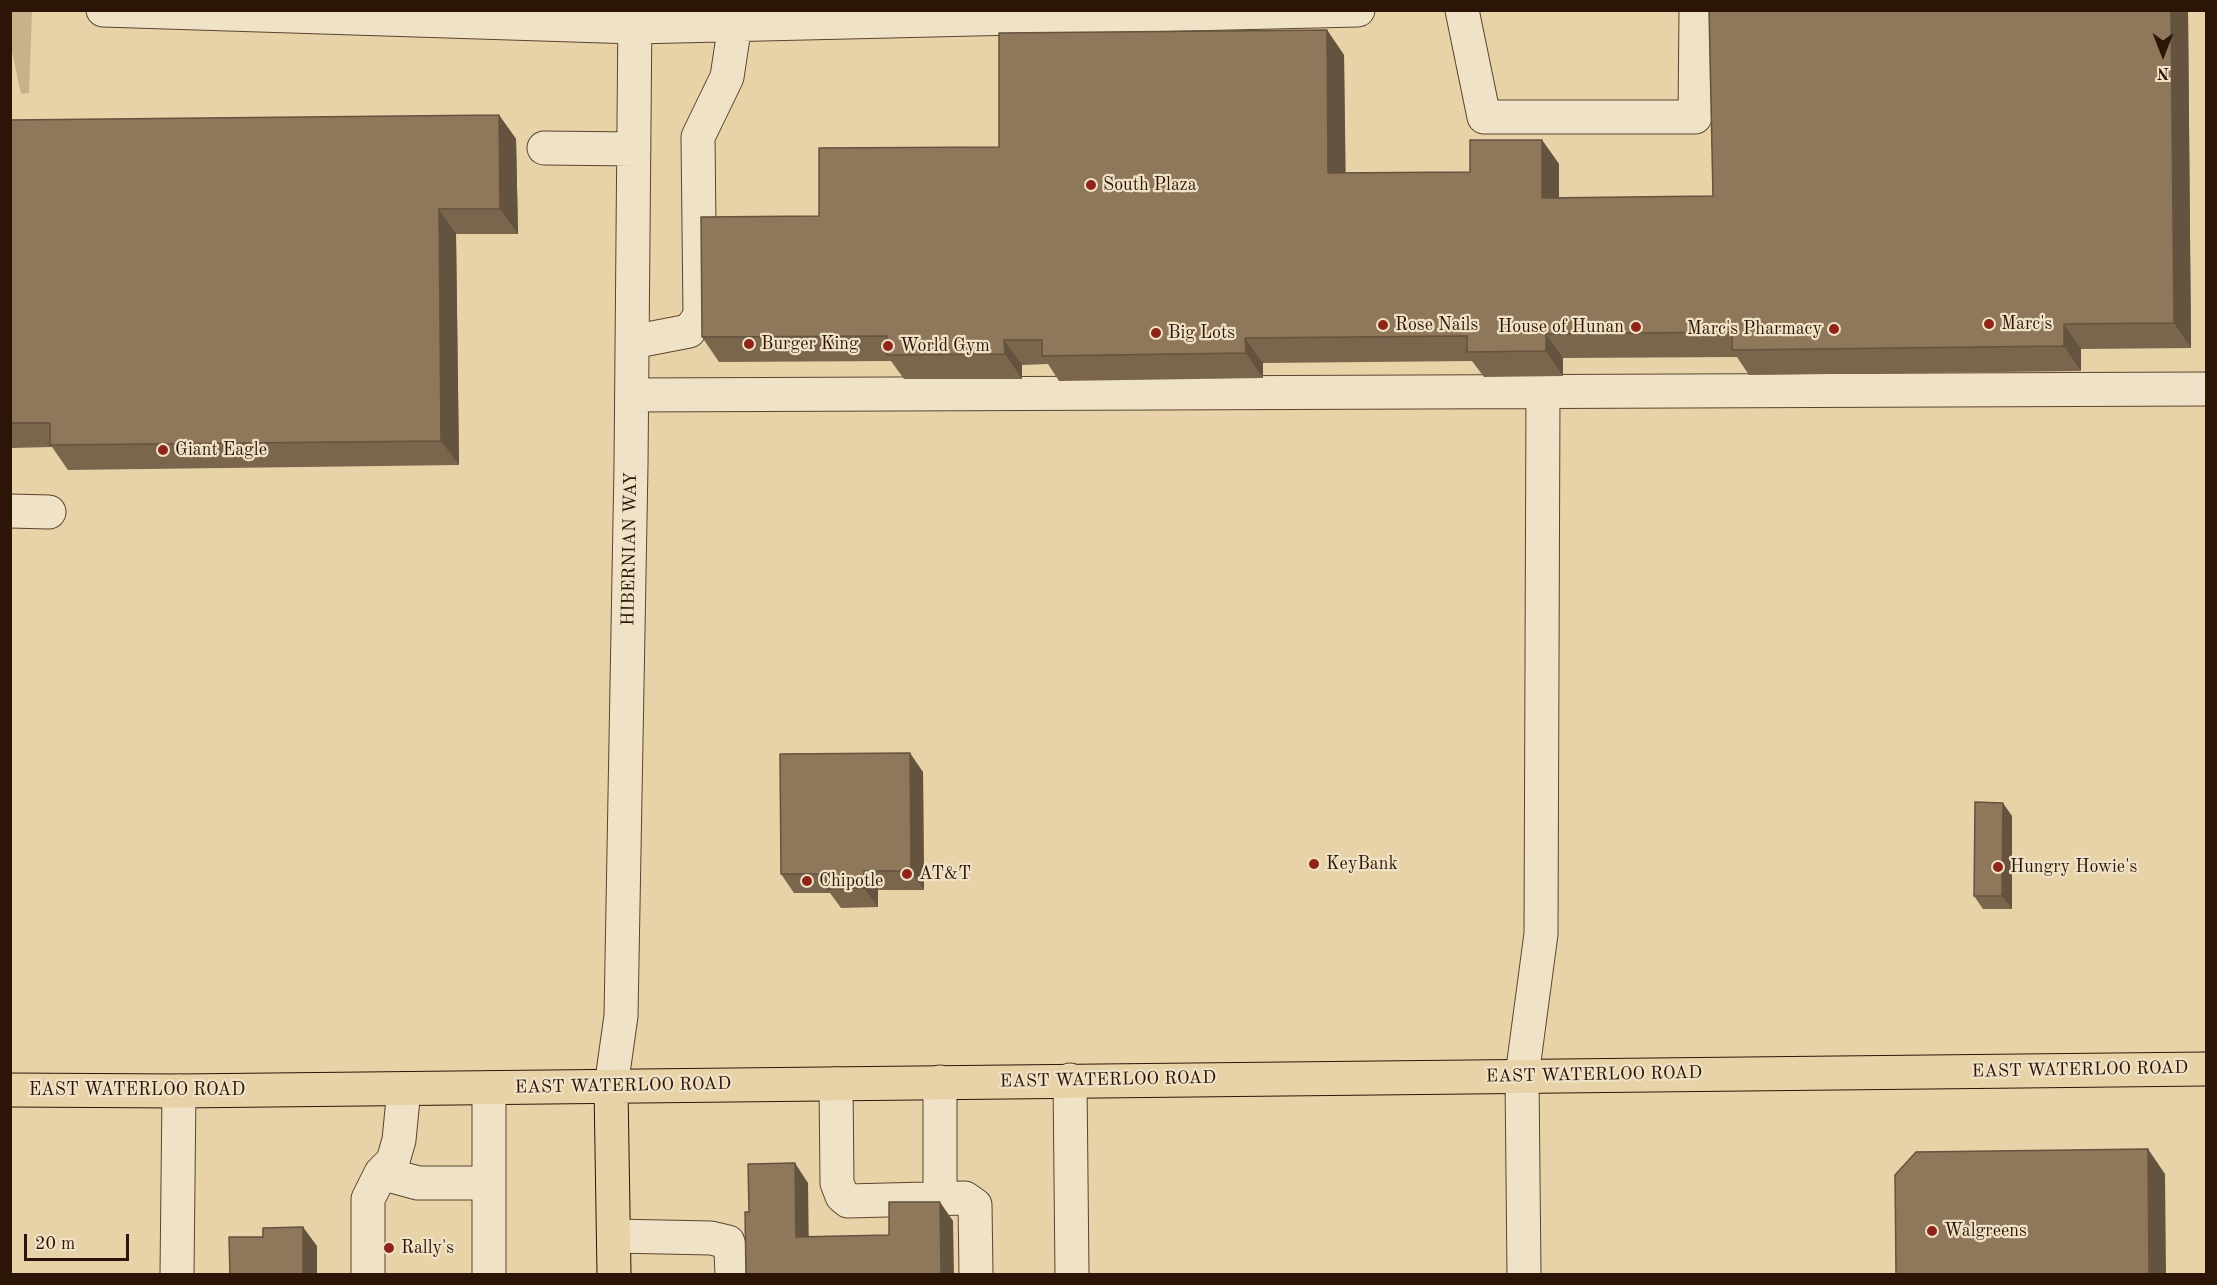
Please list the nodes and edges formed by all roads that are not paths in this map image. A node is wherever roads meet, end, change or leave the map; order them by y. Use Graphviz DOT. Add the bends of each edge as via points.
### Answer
graph roads {
  1 [pos="103,10"];
  2 [pos="1358,10"];
  3 [pos="1462,10"];
  4 [pos="1696,10"];
  5 [pos="574,18"];
  6 [pos="635,19"];
  7 [pos="735,24"];
  8 [pos="543,148"];
  9 [pos="634,149"];
  10 [pos="632,342"];
  11 [pos="2206,389"];
  12 [pos="1543,392"];
  13 [pos="632,395"];
  14 [pos="10,511"];
  15 [pos="49,512"];
  16 [pos="2206,1069"];
  17 [pos="1522,1076"];
  18 [pos="1070,1080"];
  19 [pos="940,1082"];
  20 [pos="836,1084"];
  21 [pos="611,1087"];
  22 [pos="489,1088"];
  23 [pos="404,1089"];
  24 [pos="10,1090"];
  25 [pos="179,1091"];
  26 [pos="381,1173"];
  27 [pos="489,1183"];
  28 [pos="940,1199"];
  29 [pos="614,1236"];
  30 [pos="177,1275"];
  31 [pos="368,1275"];
  32 [pos="489,1275"];
  33 [pos="614,1275"];
  34 [pos="732,1275"];
  35 [pos="976,1275"];
  36 [pos="1072,1275"];
  37 [pos="1524,1275"];
  1 -- 5 [label="street" via="453,22"];
  2 -- 7 [label="street"];
  3 -- 4 [label="street" via="1484,117 1695,117"];
  5 -- 6 [label="street"];
  6 -- 7 [label="street"];
  6 -- 9 [label="street, HIBERNIAN WAY"];
  7 -- 10 [label="street" via="727,77 698,137 700,316 689,331"];
  8 -- 9 [label="street"];
  9 -- 10 [label="street, HIBERNIAN WAY"];
  10 -- 13 [label="street, HIBERNIAN WAY"];
  11 -- 12 [label="street"];
  12 -- 13 [label="street"];
  12 -- 17 [label="street" via="1540,934"];
  13 -- 21 [label="street, HIBERNIAN WAY" via="621,1016"];
  14 -- 15 [label="street"];
  16 -- 17 [label="main road, EAST WATERLOO ROAD"];
  17 -- 18 [label="main road, EAST WATERLOO ROAD"];
  17 -- 37 [label="street"];
  18 -- 19 [label="main road, EAST WATERLOO ROAD"];
  18 -- 36 [label="street"];
  19 -- 20 [label="main road, EAST WATERLOO ROAD"];
  19 -- 28 [label="street"];
  20 -- 21 [label="main road, EAST WATERLOO ROAD"];
  20 -- 28 [label="street" via="837,1183 842,1196 848,1201"];
  21 -- 22 [label="main road, EAST WATERLOO ROAD"];
  21 -- 29 [label="main road"];
  22 -- 23 [label="main road, EAST WATERLOO ROAD"];
  22 -- 27 [label="street"];
  23 -- 25 [label="main road, EAST WATERLOO ROAD"];
  23 -- 26 [label="street" via="399,1140 393,1161"];
  24 -- 25 [label="main road, EAST WATERLOO ROAD"];
  25 -- 30 [label="street"];
  26 -- 27 [label="street" via="418,1183"];
  26 -- 31 [label="street" via="368,1199"];
  27 -- 32 [label="street"];
  28 -- 35 [label="street" via="965,1198 975,1205"];
  29 -- 33 [label="main road"];
  29 -- 34 [label="street" via="711,1238 728,1242"];
}
